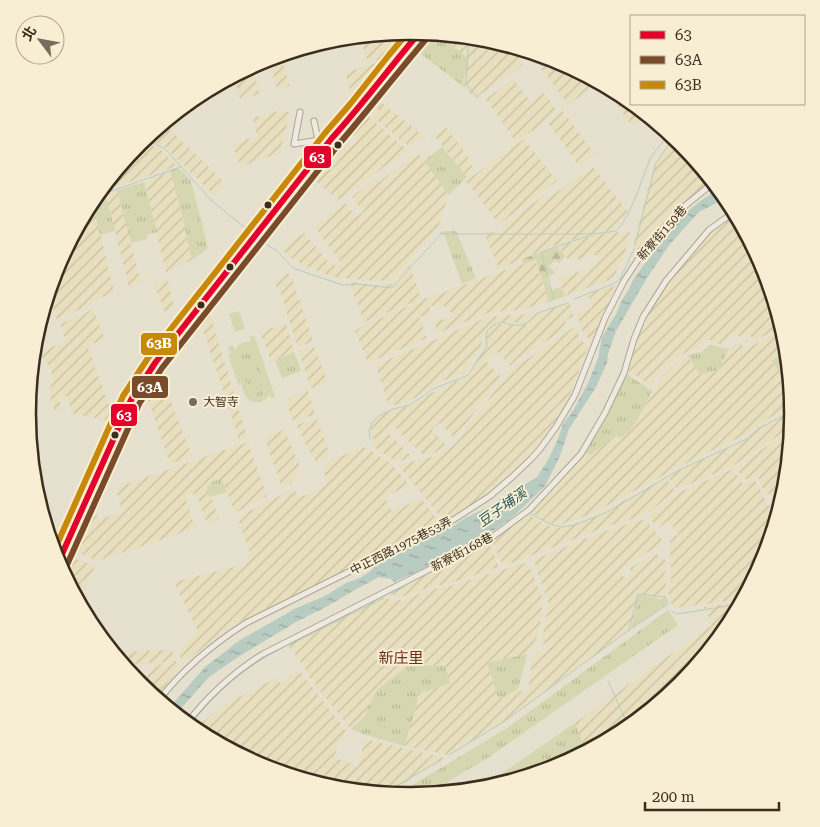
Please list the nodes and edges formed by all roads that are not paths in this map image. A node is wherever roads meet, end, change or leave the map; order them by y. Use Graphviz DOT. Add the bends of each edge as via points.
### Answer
graph roads {
  1 [pos="413,40"];
  2 [pos="300,112"];
  3 [pos="314,121"];
  4 [pos="332,138"];
  5 [pos="318,140"];
  6 [pos="708,187"];
  7 [pos="728,217"];
  8 [pos="594,345"];
  9 [pos="63,552"];
  10 [pos="163,695"];
  11 [pos="192,717"];
  1 -- 4 [label="main road"];
  2 -- 5 [label="street" via="294,144"];
  3 -- 5 [label="street"];
  4 -- 5 [label="street"];
  4 -- 9 [label="main road" via="154,363 131,400"];
  6 -- 8 [label="street, 新寮街150巷" via="686,205 646,249 624,281"];
  7 -- 11 [label="street, 新寮街168巷" via="710,230 666,281 643,317 624,373 581,454 530,509 491,538 263,654 244,666"];
  8 -- 10 [label="street, 中正西路1975巷53弄" via="575,395 556,427 531,459 501,487 453,520 246,623 206,652"];
}
